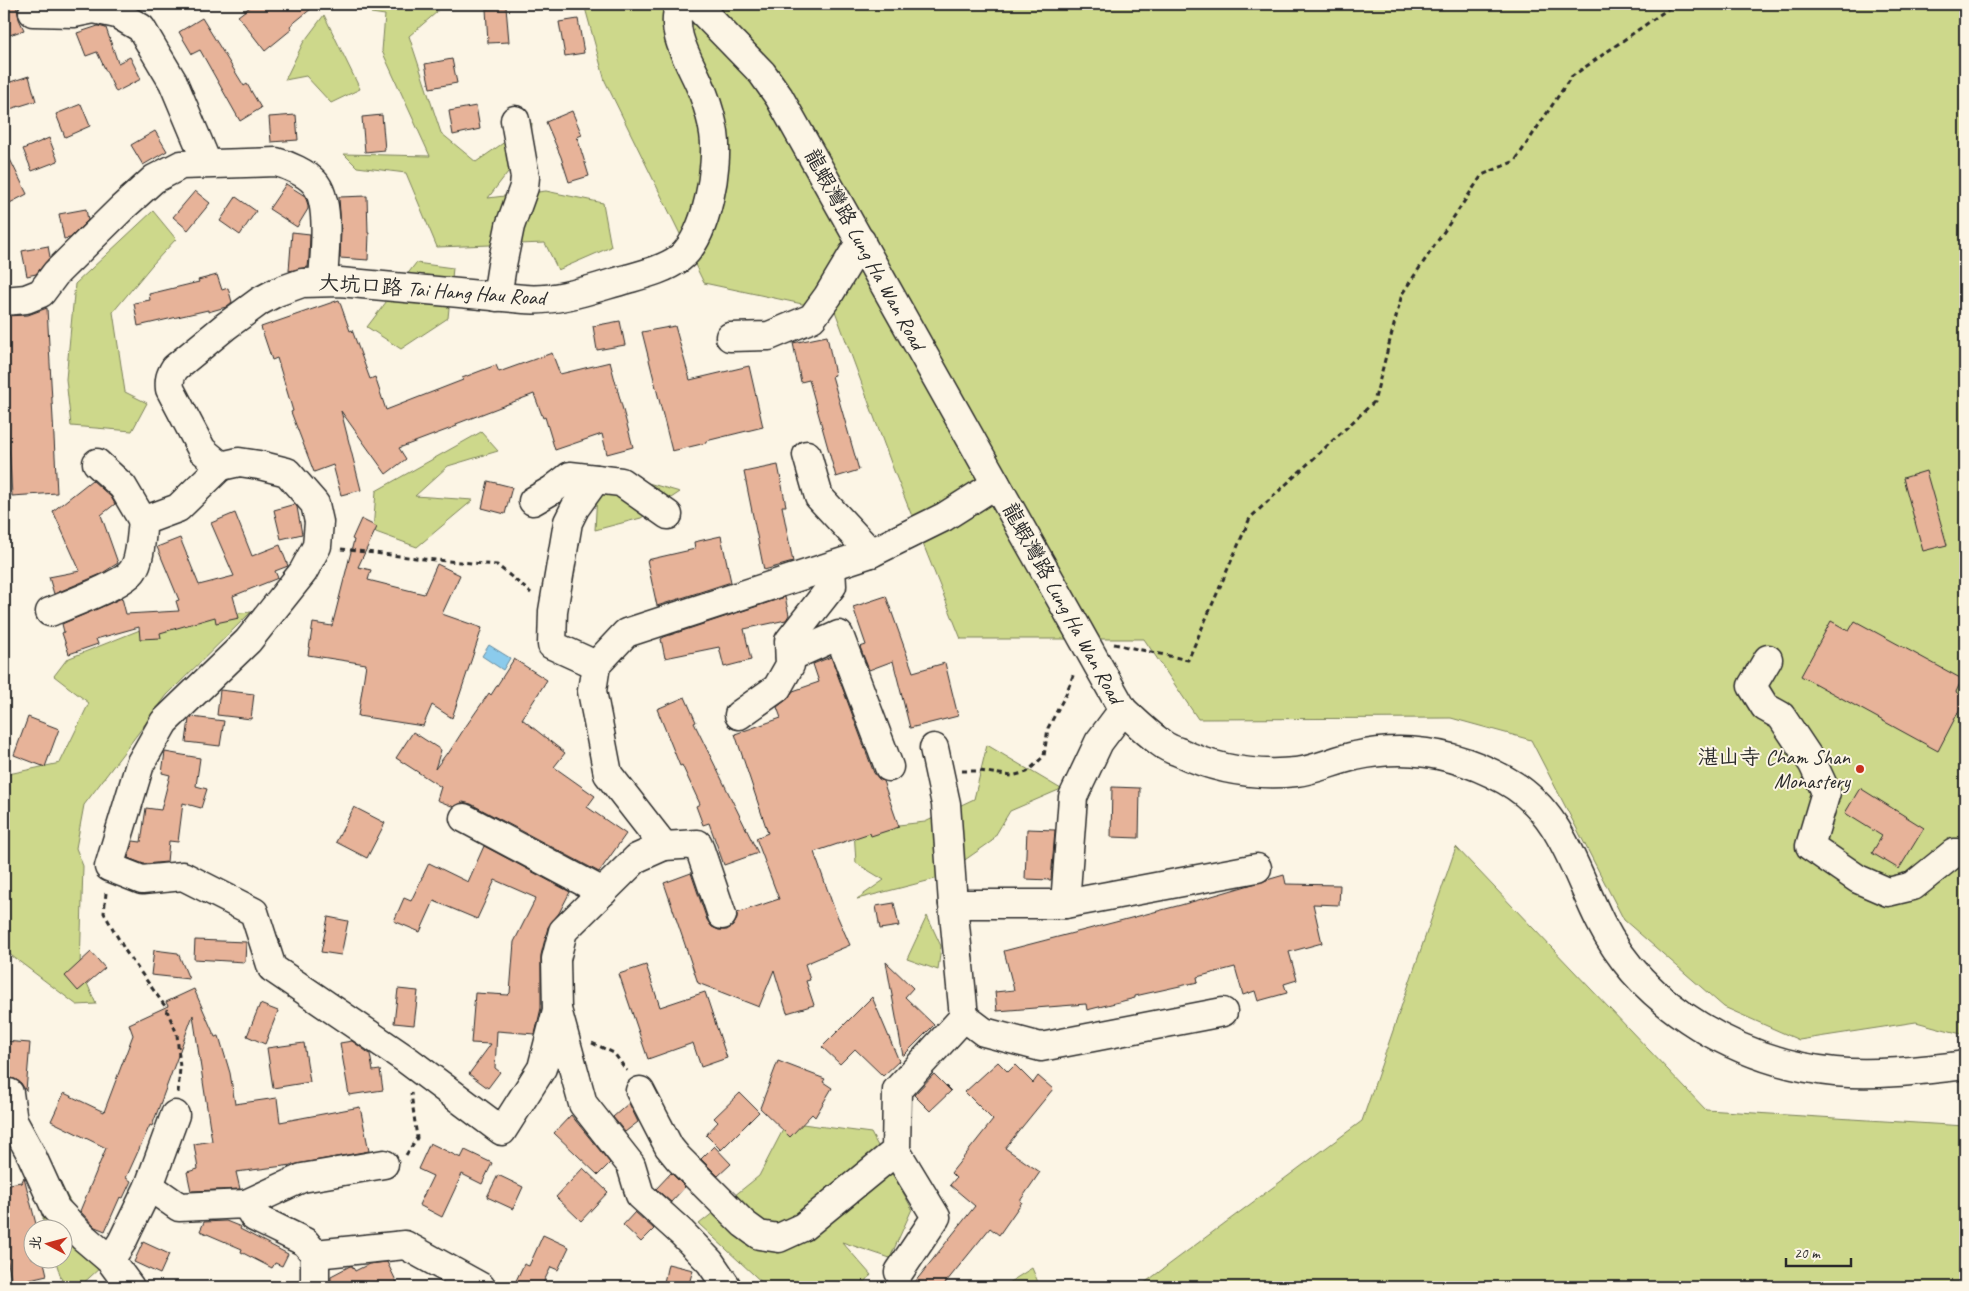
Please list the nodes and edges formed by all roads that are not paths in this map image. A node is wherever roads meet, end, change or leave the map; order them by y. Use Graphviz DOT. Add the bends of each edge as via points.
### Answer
graph roads {
  1 [pos="680,4"];
  2 [pos="695,4"];
  3 [pos="33,12"];
  4 [pos="515,120"];
  5 [pos="207,163"];
  6 [pos="861,240"];
  7 [pos="323,281"];
  8 [pos="498,297"];
  9 [pos="4,302"];
  10 [pos="730,337"];
  11 [pos="807,455"];
  12 [pos="97,463"];
  13 [pos="221,466"];
  14 [pos="596,479"];
  15 [pos="996,484"];
  16 [pos="533,501"];
  17 [pos="668,515"];
  18 [pos="143,521"];
  19 [pos="871,553"];
  20 [pos="831,567"];
  21 [pos="50,612"];
  22 [pos="790,657"];
  23 [pos="1768,659"];
  24 [pos="596,665"];
  25 [pos="1123,710"];
  26 [pos="739,715"];
  27 [pos="934,748"];
  28 [pos="889,767"];
  29 [pos="464,818"];
  30 [pos="664,846"];
  31 [pos="1965,853"];
  32 [pos="1257,868"];
  33 [pos="603,892"];
  34 [pos="952,904"];
  35 [pos="1065,904"];
  36 [pos="722,915"];
  37 [pos="1223,1012"];
  38 [pos="964,1017"];
  39 [pos="559,1020"];
  40 [pos="1965,1065"];
  41 [pos="640,1091"];
  42 [pos="8,1094"];
  43 [pos="176,1115"];
  44 [pos="896,1151"];
  45 [pos="384,1164"];
  46 [pos="149,1186"];
  47 [pos="246,1204"];
  48 [pos="315,1254"];
  49 [pos="110,1260"];
  50 [pos="898,1272"];
  51 [pos="130,1287"];
  52 [pos="315,1287"];
  53 [pos="481,1287"];
  54 [pos="726,1287"];
  1 -- 8 [label="street, 大坑口路 Tai Hang Hau Road" via="679,36 703,93 715,145 707,206 691,245 681,257 654,271 558,298"];
  2 -- 6 [label="street, 龍蝦灣路 Lung Ha Wan Road" via="772,86"];
  3 -- 5 [label="street" via="94,10 117,14 140,28 173,82"];
  4 -- 8 [label="street" via="524,163 524,182 510,226"];
  5 -- 7 [label="street" via="276,162 314,182 325,214"];
  5 -- 9 [label="street" via="182,165 154,179 56,273 41,293"];
  6 -- 10 [label="street" via="812,318 769,336"];
  6 -- 15 [label="street, 龍蝦灣路 Lung Ha Wan Road"];
  7 -- 8 [label="street, 大坑口路 Tai Hang Hau Road"];
  7 -- 13 [label="street, 大坑口路 Tai Hang Hau Road" via="294,285 260,301 175,368 169,380 170,389 202,450"];
  11 -- 19 [label="street" via="819,497"];
  12 -- 18 [label="street" via="123,486"];
  13 -- 18 [label="street" via="178,508"];
  13 -- 39 [label="street" via="239,462 287,472 316,504 319,522 316,546 303,572 248,641 164,722 140,764 110,867 142,880 183,876 254,912 272,968 407,1060 502,1132 542,1068"];
  14 -- 16 [label="street" via="570,476"];
  14 -- 17 [label="street" via="621,482"];
  14 -- 24 [label="street" via="568,522 553,611 552,646"];
  15 -- 19 [label="street" via="944,517"];
  15 -- 25 [label="street, 龍蝦灣路 Lung Ha Wan Road"];
  18 -- 21 [label="street" via="133,571 117,582"];
  19 -- 20 [label="street"];
  20 -- 22 [label="street" via="832,586 789,641"];
  20 -- 24 [label="street" via="626,633"];
  22 -- 26 [label="street" via="790,665 778,688"];
  22 -- 28 [label="street" via="840,635"];
  23 -- 31 [label="street" via="1752,686 1765,707 1781,716 1813,764 1826,792 1810,846 1858,879 1888,892 1913,886 1954,853"];
  24 -- 30 [label="street" via="592,691 608,774"];
  25 -- 35 [label="street" via="1099,742 1073,797"];
  25 -- 40 [label="street, 龍蝦灣路 Lung Ha Wan Road" via="1162,745 1200,762 1246,772 1298,772 1353,756 1399,750 1422,751 1468,762 1509,782 1542,810 1565,842 1602,926 1617,949 1651,989 1692,1021 1762,1056 1807,1068 1872,1072"];
  27 -- 34 [label="street" via="946,804"];
  29 -- 33 [label="street"];
  30 -- 33 [label="street" via="637,858"];
  30 -- 36 [label="street" via="698,844"];
  32 -- 35 [label="street"];
  33 -- 39 [label="street" via="563,931 556,959"];
  34 -- 35 [label="street"];
  34 -- 38 [label="street"];
  37 -- 38 [label="street" via="1041,1047 984,1032"];
  38 -- 44 [label="street" via="897,1090"];
  39 -- 54 [label="street" via="583,1104 630,1165 640,1196 710,1262"];
  41 -- 44 [label="street" via="678,1158 759,1235 779,1238 803,1228"];
  42 -- 49 [label="street" via="13,1121 56,1208"];
  43 -- 46 [label="street"];
  44 -- 50 [label="street" via="936,1217"];
  45 -- 47 [label="street" via="302,1178"];
  46 -- 47 [label="street" via="179,1207"];
  46 -- 49 [label="street"];
  47 -- 48 [label="street" via="254,1217 305,1242"];
  48 -- 52 [label="street"];
  48 -- 53 [label="street" via="405,1245"];
  49 -- 51 [label="street"];
}
